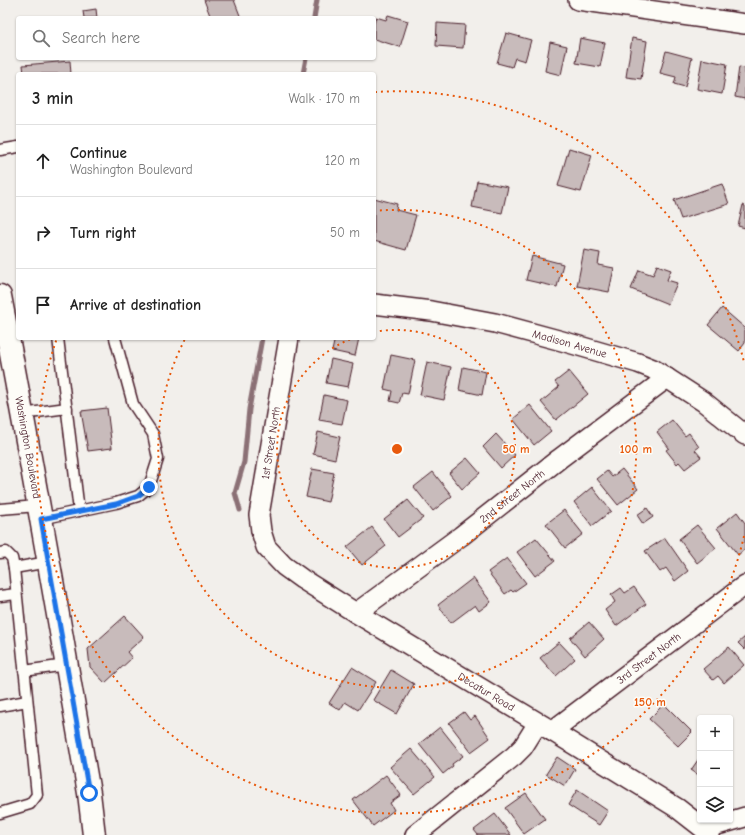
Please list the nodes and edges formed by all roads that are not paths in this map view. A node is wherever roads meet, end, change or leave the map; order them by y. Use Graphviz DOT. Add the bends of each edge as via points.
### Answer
graph roads {
  1 [pos="578,0"];
  2 [pos="680,7"];
  3 [pos="745,24"];
  4 [pos="16,147"];
  5 [pos="0,150"];
  6 [pos="0,296"];
  7 [pos="376,304"];
  8 [pos="12,323"];
  9 [pos="58,340"];
  10 [pos="116,340"];
  11 [pos="289,340"];
  12 [pos="668,378"];
  13 [pos="67,408"];
  14 [pos="22,414"];
  15 [pos="745,435"];
  16 [pos="0,509"];
  17 [pos="79,511"];
  18 [pos="40,512"];
  19 [pos="266,547"];
  20 [pos="0,553"];
  21 [pos="48,562"];
  22 [pos="14,568"];
  23 [pos="745,585"];
  24 [pos="16,594"];
  25 [pos="0,596"];
  26 [pos="356,614"];
  27 [pos="66,665"];
  28 [pos="24,671"];
  29 [pos="27,701"];
  30 [pos="0,706"];
  31 [pos="545,727"];
  32 [pos="0,814"];
  33 [pos="745,817"];
  34 [pos="706,832"];
  35 [pos="94,835"];
  36 [pos="415,835"];
  1 -- 2 [label="street"];
  2 -- 3 [label="street"];
  4 -- 5 [label="lane"];
  6 -- 8 [label="main road, Washington Boulevard"];
  7 -- 12 [label="street, Madison Avenue" via="495,323 638,363"];
  8 -- 14 [label="main road, Washington Boulevard"];
  9 -- 13 [label="lane"];
  10 -- 17 [label="lane" via="133,404 153,434 158,459 149,487 138,496 116,504"];
  11 -- 19 [label="street, 1st Street North" via="259,515"];
  12 -- 15 [label="street, Madison Avenue" via="704,402"];
  12 -- 26 [label="street, 2nd Street North"];
  13 -- 14 [label="lane"];
  13 -- 17 [label="lane"];
  14 -- 18 [label="main road, Washington Boulevard"];
  16 -- 18 [label="lane"];
  17 -- 18 [label="lane"];
  18 -- 21 [label="main road, Washington Boulevard"];
  19 -- 26 [label="street, Decatur Road" via="284,566"];
  20 -- 22 [label="lane" via="6,552 12,558"];
  21 -- 22 [label="lane"];
  21 -- 27 [label="main road, Washington Boulevard"];
  22 -- 24 [label="lane"];
  23 -- 31 [label="street, 3rd Street North"];
  24 -- 25 [label="lane"];
  24 -- 28 [label="lane"];
  26 -- 31 [label="street, Decatur Road"];
  27 -- 28 [label="lane"];
  27 -- 35 [label="main road, Washington Boulevard"];
  28 -- 29 [label="lane"];
  29 -- 30 [label="lane"];
  29 -- 32 [label="lane" via="37,795 30,804"];
  31 -- 34 [label="street, Decatur Road" via="677,808"];
  31 -- 36 [label="street, 3rd Street North" via="514,756"];
  33 -- 34 [label="street"];
}
